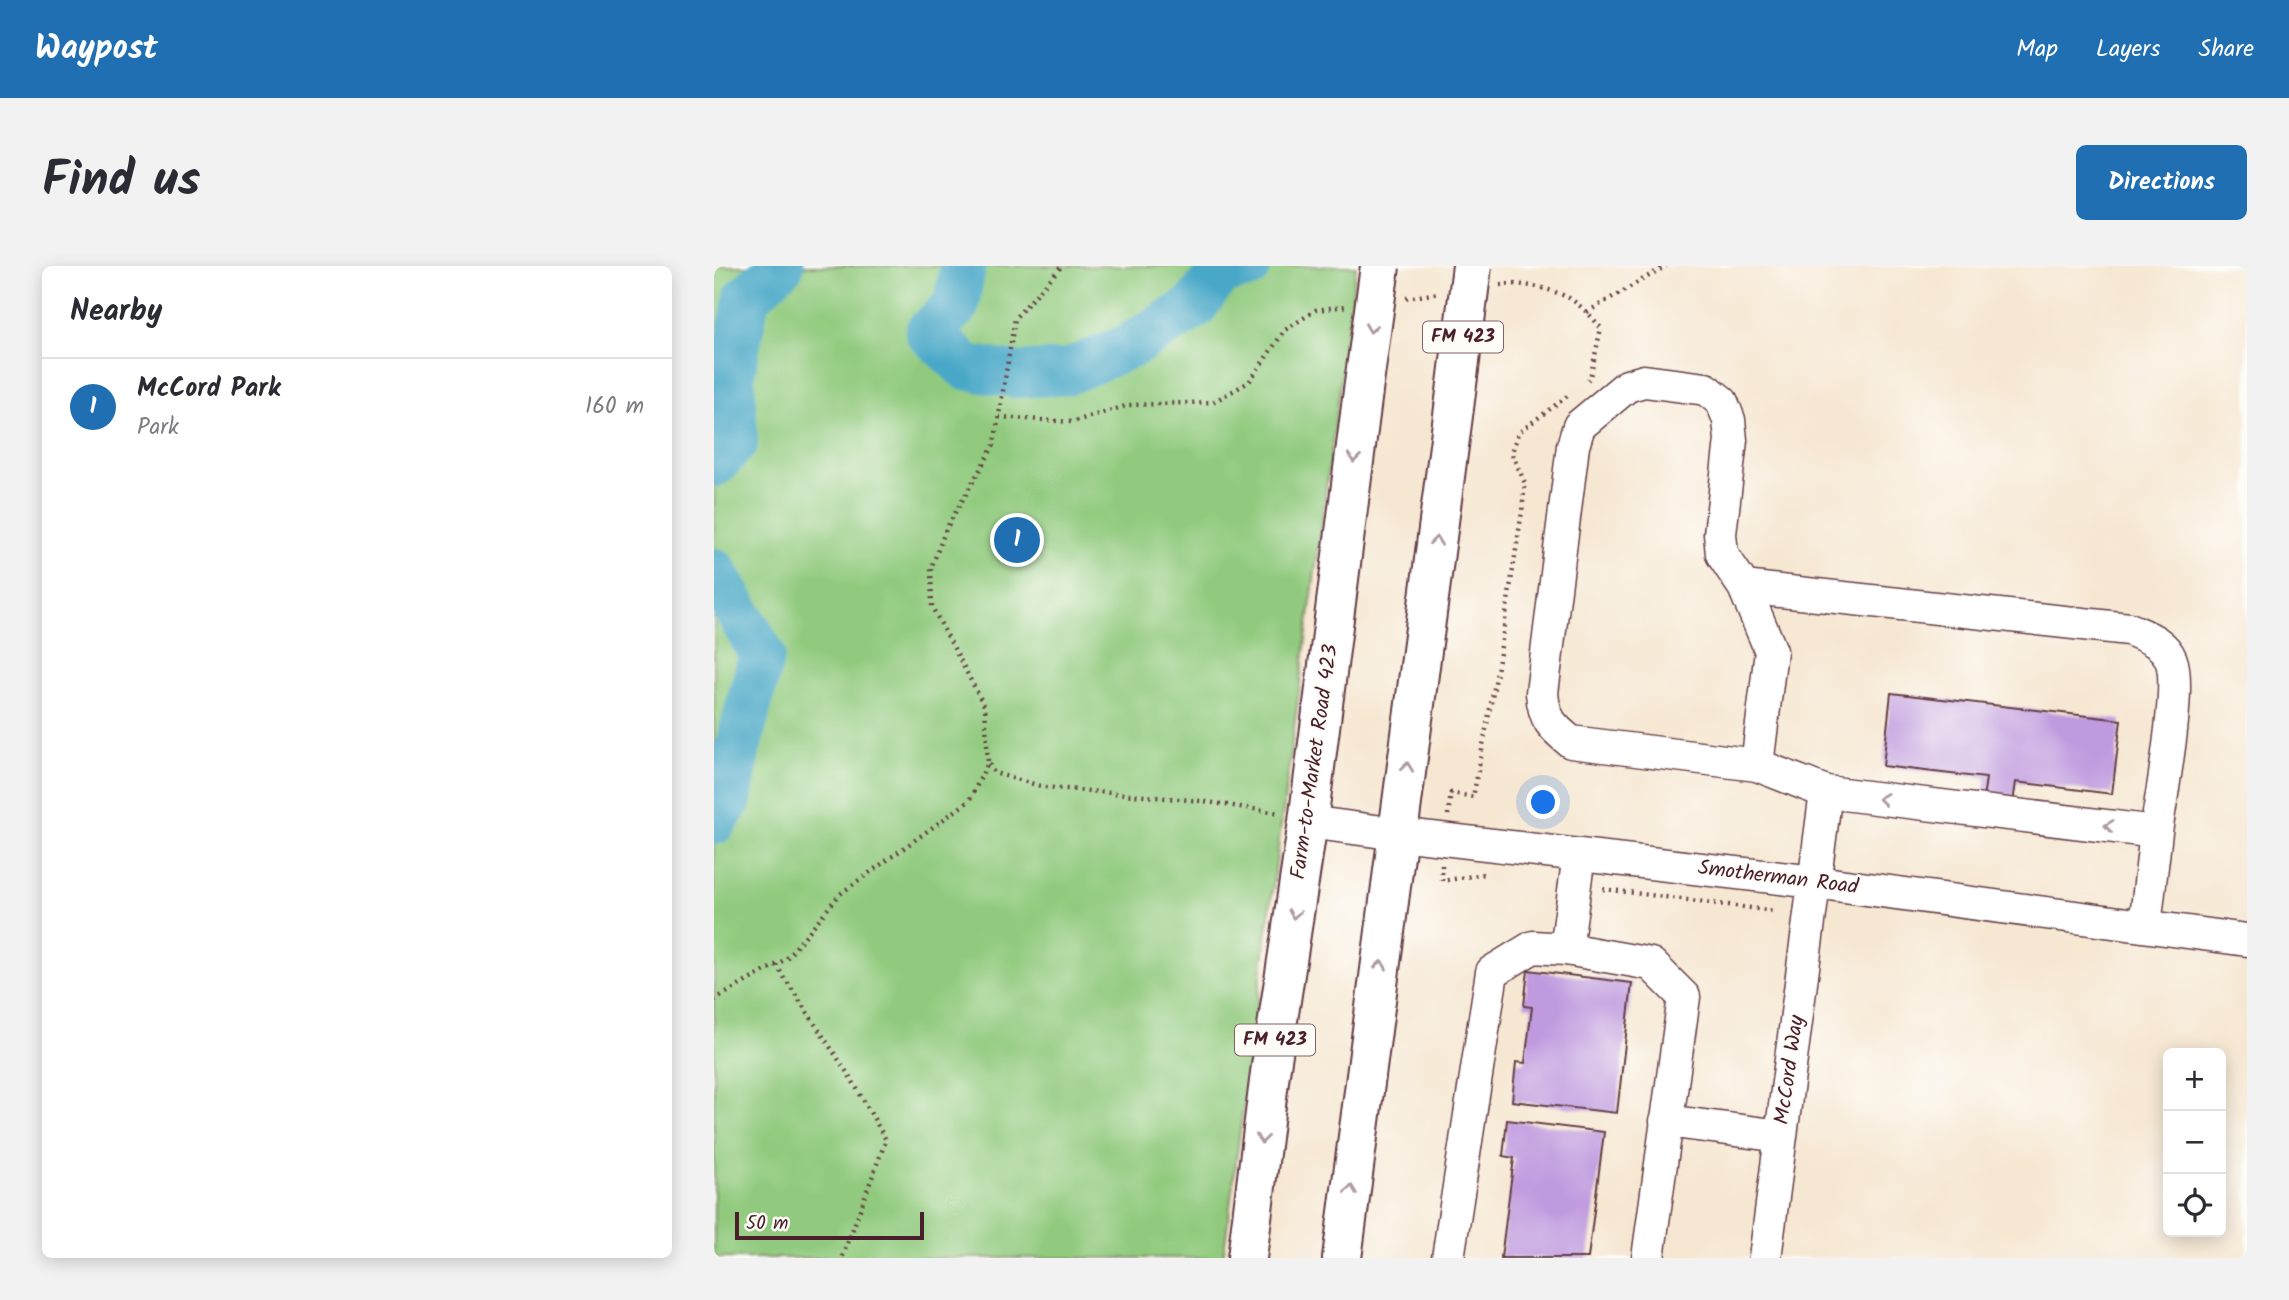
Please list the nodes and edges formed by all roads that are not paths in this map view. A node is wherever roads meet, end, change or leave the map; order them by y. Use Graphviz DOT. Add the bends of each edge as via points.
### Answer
graph roads {
  1 [pos="1473,281"];
  2 [pos="1387,283"];
  3 [pos="1744,587"];
  4 [pos="1757,765"];
  5 [pos="1826,792"];
  6 [pos="1297,818"];
  7 [pos="2156,832"];
  8 [pos="1398,834"];
  9 [pos="1579,855"];
  10 [pos="1815,882"];
  11 [pos="2145,926"];
  12 [pos="2247,940"];
  13 [pos="1566,949"];
  14 [pos="1666,1121"];
  15 [pos="1781,1136"];
  16 [pos="1247,1258"];
  17 [pos="1342,1258"];
  18 [pos="1448,1258"];
  19 [pos="1648,1258"];
  20 [pos="1765,1258"];
  8 -- 1 [label="main road, FM 423, one-way, bridge"];
  2 -- 6 [label="main road, Farm-to-Market Road 423 / FM 423, one-way, bridge" via="1363,391"];
  3 -- 4 [label="street" via="1771,651"];
  3 -- 4 [label="street" via="1722,554 1720,534 1731,440 1722,402 1706,389 1644,381 1627,386 1579,426 1573,446 1543,709 1553,727 1572,742"];
  3 -- 7 [label="street" via="2129,629 2155,640 2171,659 2175,688"];
  4 -- 5 [label="street"];
  7 -- 5 [label="street, one-way"];
  5 -- 10 [label="street, McCord Way"];
  6 -- 8 [label="street, Smotherman Road"];
  6 -- 16 [label="main road, Farm-to-Market Road 423 / FM 423, one-way"];
  7 -- 11 [label="street"];
  8 -- 9 [label="street, Smotherman Road"];
  17 -- 8 [label="main road, FM 423, one-way"];
  9 -- 10 [label="street, Smotherman Road"];
  9 -- 13 [label="street"];
  10 -- 11 [label="street, Smotherman Road"];
  10 -- 15 [label="street, McCord Way"];
  11 -- 12 [label="street, Smotherman Road"];
  13 -- 14 [label="street" via="1651,964 1684,997"];
  13 -- 18 [label="street" via="1533,947 1492,972"];
  14 -- 15 [label="street"];
  14 -- 19 [label="street"];
  15 -- 20 [label="street, McCord Way"];
}
